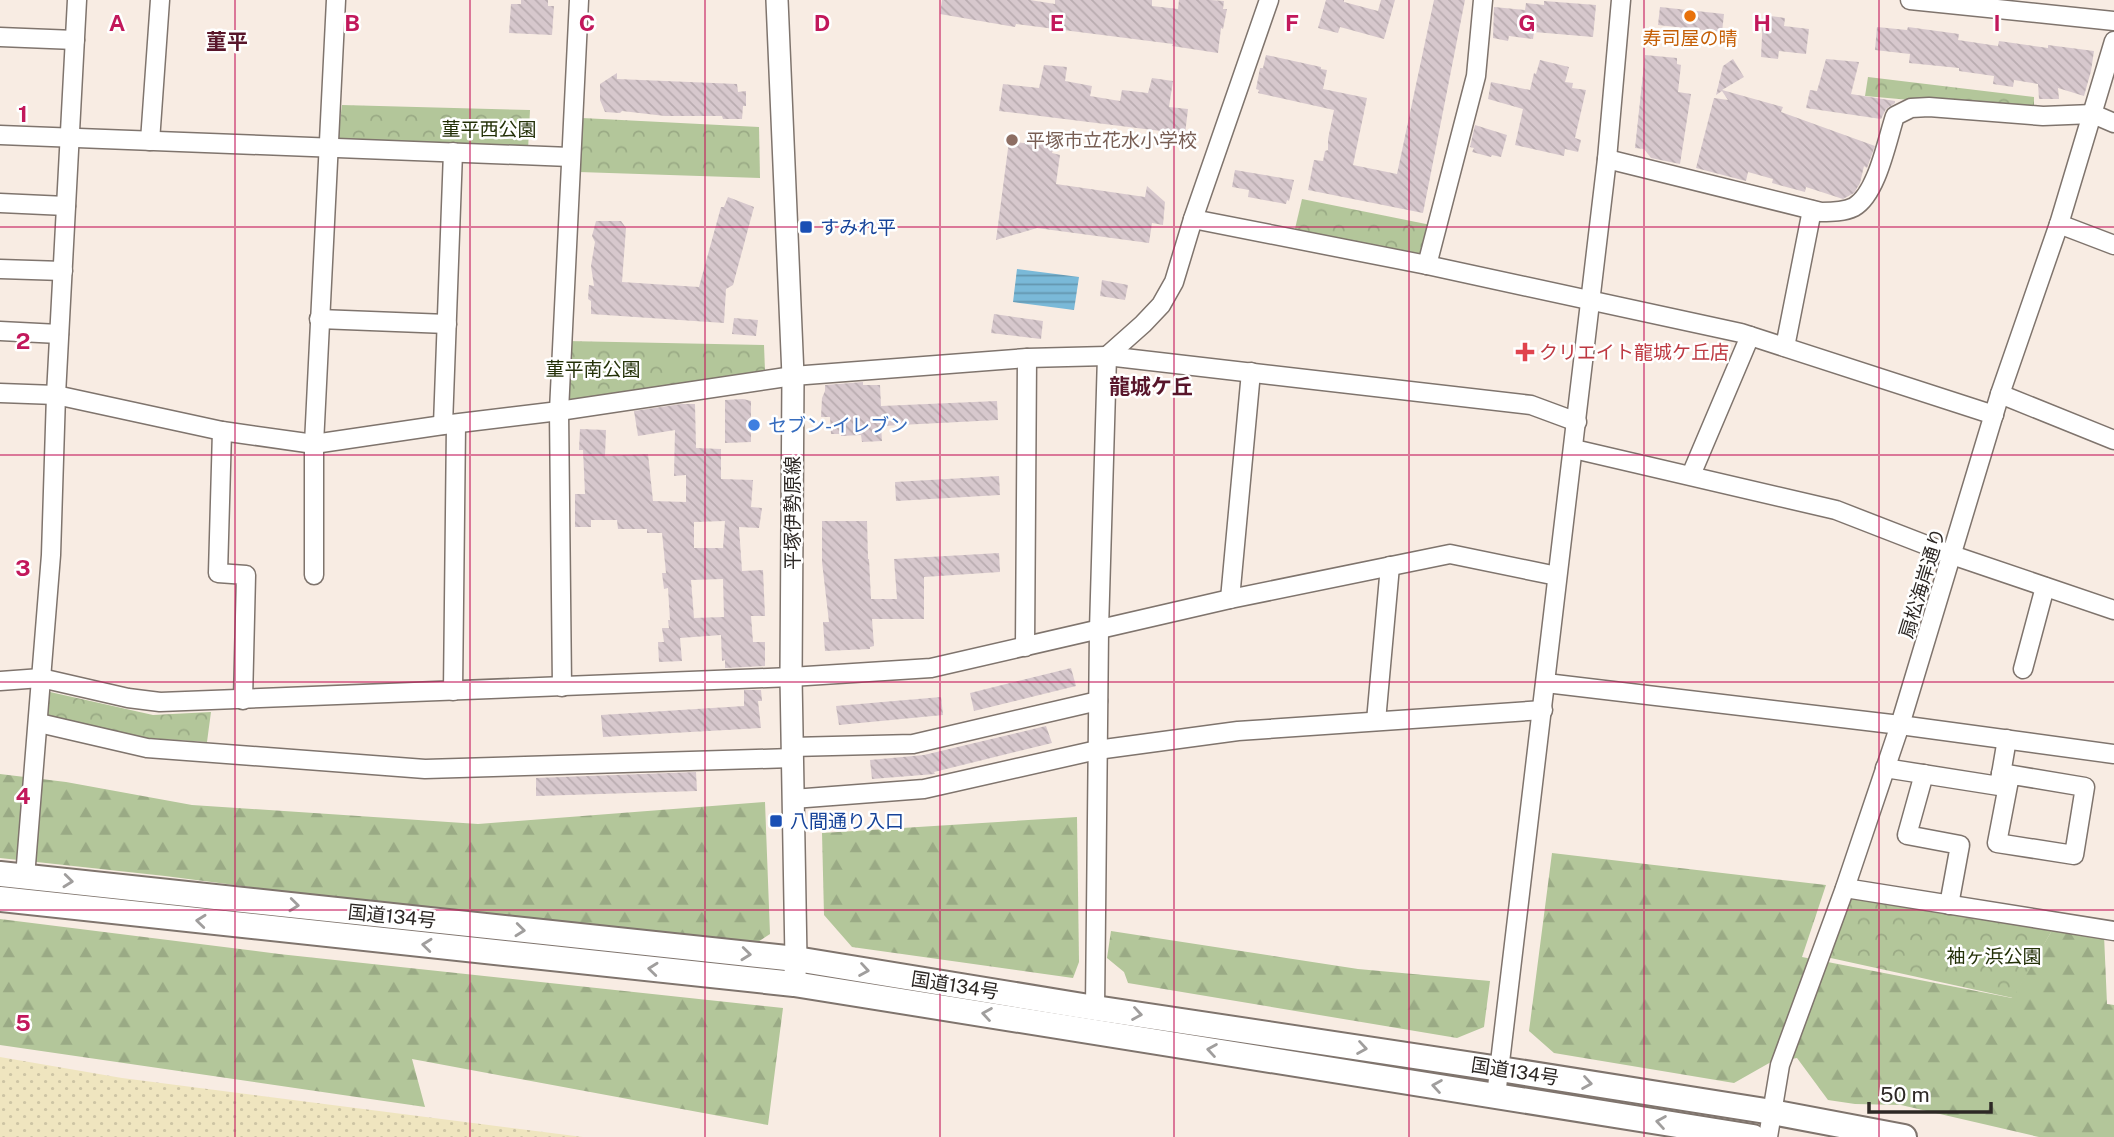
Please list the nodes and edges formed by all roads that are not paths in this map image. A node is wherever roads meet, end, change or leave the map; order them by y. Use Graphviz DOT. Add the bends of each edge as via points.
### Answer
graph roads {
  1 [pos="77,0"];
  2 [pos="160,0"];
  3 [pos="337,0"];
  4 [pos="579,0"];
  5 [pos="777,0"];
  6 [pos="1269,0"];
  7 [pos="1483,0"];
  8 [pos="1621,0"];
  9 [pos="1910,0"];
  10 [pos="2114,21"];
  11 [pos="0,37"];
  12 [pos="75,40"];
  13 [pos="2114,41"];
  14 [pos="2093,114"];
  15 [pos="2114,122"];
  16 [pos="0,135"];
  17 [pos="69,137"];
  18 [pos="150,141"];
  19 [pos="328,148"];
  20 [pos="453,152"];
  21 [pos="570,157"];
  22 [pos="1607,159"];
  23 [pos="0,203"];
  24 [pos="66,206"];
  25 [pos="1812,210"];
  26 [pos="1192,219"];
  27 [pos="2059,224"];
  28 [pos="2114,245"];
  29 [pos="1427,265"];
  30 [pos="0,268"];
  31 [pos="62,271"];
  32 [pos="1590,300"];
  33 [pos="319,319"];
  34 [pos="447,324"];
  35 [pos="0,331"];
  36 [pos="59,334"];
  37 [pos="1750,336"];
  38 [pos="1785,347"];
  39 [pos="1107,356"];
  40 [pos="1027,358"];
  41 [pos="1251,372"];
  42 [pos="793,376"];
  43 [pos="0,393"];
  44 [pos="2000,394"];
  45 [pos="56,395"];
  46 [pos="559,411"];
  47 [pos="1994,415"];
  48 [pos="1577,422"];
  49 [pos="449,425"];
  50 [pos="222,431"];
  51 [pos="2114,440"];
  52 [pos="314,444"];
  53 [pos="1574,449"];
  54 [pos="1691,475"];
  55 [pos="1952,555"];
  56 [pos="1390,566"];
  57 [pos="314,575"];
  58 [pos="1557,576"];
  59 [pos="2045,587"];
  60 [pos="1230,599"];
  61 [pos="2114,610"];
  62 [pos="1099,630"];
  63 [pos="1025,646"];
  64 [pos="2023,669"];
  65 [pos="791,677"];
  66 [pos="41,678"];
  67 [pos="0,681"];
  68 [pos="1546,683"];
  69 [pos="562,687"];
  70 [pos="453,691"];
  71 [pos="243,700"];
  72 [pos="1098,701"];
  73 [pos="1543,710"];
  74 [pos="1376,721"];
  75 [pos="39,723"];
  76 [pos="1900,725"];
  77 [pos="2007,739"];
  78 [pos="1097,750"];
  79 [pos="792,752"];
  80 [pos="2114,754"];
  81 [pos="1885,768"];
  82 [pos="1924,774"];
  83 [pos="2006,774"];
  84 [pos="793,799"];
  85 [pos="0,874"];
  86 [pos="25,877"];
  87 [pos="1845,888"];
  88 [pos="0,899"];
  89 [pos="1949,905"];
  90 [pos="2114,931"];
  91 [pos="795,972"];
  92 [pos="1095,1008"];
  93 [pos="1500,1069"];
  94 [pos="1496,1096"];
  95 [pos="1773,1112"];
  96 [pos="1753,1137"];
  97 [pos="1768,1137"];
  98 [pos="1904,1137"];
  1 -- 12 [label="street"];
  2 -- 18 [label="street"];
  3 -- 19 [label="street"];
  4 -- 21 [label="street"];
  5 -- 42 [label="main road, 平塚伊勢原線"];
  6 -- 26 [label="street"];
  7 -- 29 [label="street" via="1476,76"];
  8 -- 22 [label="street"];
  9 -- 10 [label="street"];
  11 -- 12 [label="street"];
  12 -- 17 [label="street"];
  13 -- 14 [label="street, 扇松海岸通り"];
  14 -- 15 [label="street"];
  14 -- 25 [label="street" via="2043,116 1911,108 1895,116 1867,196 1841,212"];
  14 -- 27 [label="street, 扇松海岸通り"];
  16 -- 17 [label="street"];
  17 -- 18 [label="street"];
  17 -- 24 [label="street"];
  18 -- 19 [label="street"];
  19 -- 20 [label="street"];
  19 -- 33 [label="street"];
  20 -- 21 [label="street"];
  20 -- 34 [label="street"];
  21 -- 46 [label="street"];
  22 -- 25 [label="street"];
  22 -- 32 [label="street"];
  23 -- 24 [label="street"];
  24 -- 31 [label="street"];
  25 -- 38 [label="street"];
  26 -- 29 [label="street"];
  26 -- 39 [label="street" via="1174,282 1161,305"];
  27 -- 28 [label="street"];
  27 -- 44 [label="street, 扇松海岸通り"];
  29 -- 32 [label="street"];
  30 -- 31 [label="street"];
  31 -- 36 [label="street"];
  32 -- 37 [label="street"];
  32 -- 48 [label="street"];
  33 -- 34 [label="street"];
  33 -- 52 [label="street"];
  34 -- 49 [label="street"];
  35 -- 36 [label="street"];
  36 -- 45 [label="street"];
  37 -- 38 [label="street"];
  37 -- 54 [label="street"];
  38 -- 47 [label="street"];
  39 -- 40 [label="street"];
  39 -- 41 [label="street"];
  39 -- 62 [label="street"];
  40 -- 42 [label="street"];
  40 -- 63 [label="street"];
  41 -- 48 [label="street" via="1531,405"];
  41 -- 60 [label="street"];
  42 -- 46 [label="street"];
  42 -- 65 [label="main road, 平塚伊勢原線"];
  43 -- 45 [label="street"];
  44 -- 47 [label="street, 扇松海岸通り"];
  44 -- 51 [label="street"];
  45 -- 50 [label="street"];
  45 -- 66 [label="street"];
  46 -- 49 [label="street"];
  46 -- 69 [label="street"];
  47 -- 55 [label="street, 扇松海岸通り"];
  48 -- 53 [label="street"];
  49 -- 52 [label="street"];
  49 -- 70 [label="street"];
  50 -- 52 [label="street"];
  50 -- 71 [label="street" via="218,573 246,575"];
  52 -- 57 [label="street"];
  53 -- 54 [label="street"];
  53 -- 58 [label="street"];
  54 -- 55 [label="street" via="1836,510"];
  55 -- 59 [label="street"];
  55 -- 76 [label="street, 扇松海岸通り"];
  56 -- 58 [label="street" via="1450,554"];
  56 -- 60 [label="street"];
  56 -- 74 [label="street"];
  58 -- 68 [label="street"];
  59 -- 61 [label="street"];
  59 -- 64 [label="street"];
  60 -- 62 [label="street"];
  62 -- 63 [label="street"];
  62 -- 72 [label="street"];
  63 -- 65 [label="street" via="932,668"];
  65 -- 69 [label="street"];
  65 -- 79 [label="main road, 平塚伊勢原線"];
  66 -- 67 [label="street"];
  66 -- 71 [label="street" via="160,702"];
  66 -- 75 [label="street"];
  68 -- 73 [label="street"];
  68 -- 76 [label="street"];
  69 -- 70 [label="street"];
  70 -- 71 [label="street"];
  72 -- 78 [label="street"];
  72 -- 79 [label="street" via="913,744"];
  73 -- 74 [label="street"];
  73 -- 93 [label="street"];
  74 -- 78 [label="street" via="1238,731"];
  75 -- 79 [label="street" via="147,748 425,769"];
  75 -- 86 [label="street"];
  76 -- 77 [label="street"];
  76 -- 81 [label="street, 扇松海岸通り"];
  77 -- 80 [label="street"];
  77 -- 83 [label="street"];
  78 -- 84 [label="street" via="924,789"];
  78 -- 92 [label="street"];
  79 -- 84 [label="main road, 平塚伊勢原線"];
  81 -- 82 [label="street"];
  81 -- 87 [label="street, 扇松海岸通り"];
  82 -- 83 [label="street" via="1999,786"];
  82 -- 89 [label="street" via="1907,835 1960,845"];
  83 -- 83 [label="street" via="2085,787 2074,855 1997,843"];
  84 -- 91 [label="main road, 平塚伊勢原線"];
  85 -- 86 [label="highway, 国道134号"];
  86 -- 91 [label="highway, 国道134号, one-way"];
  87 -- 89 [label="street"];
  87 -- 95 [label="street, 扇松海岸通り" via="1780,1065"];
  91 -- 88 [label="highway, 国道134号, one-way"];
  89 -- 90 [label="street"];
  91 -- 92 [label="highway, 国道134号, one-way"];
  94 -- 91 [label="highway, 国道134号, one-way"];
  92 -- 93 [label="highway, 国道134号, one-way"];
  93 -- 94 [label="street"];
  93 -- 95 [label="highway, 国道134号, one-way"];
  96 -- 94 [label="highway, 国道134号, one-way"];
  95 -- 97 [label="street, 扇松海岸通り"];
  95 -- 98 [label="highway, 国道134号"];
}
